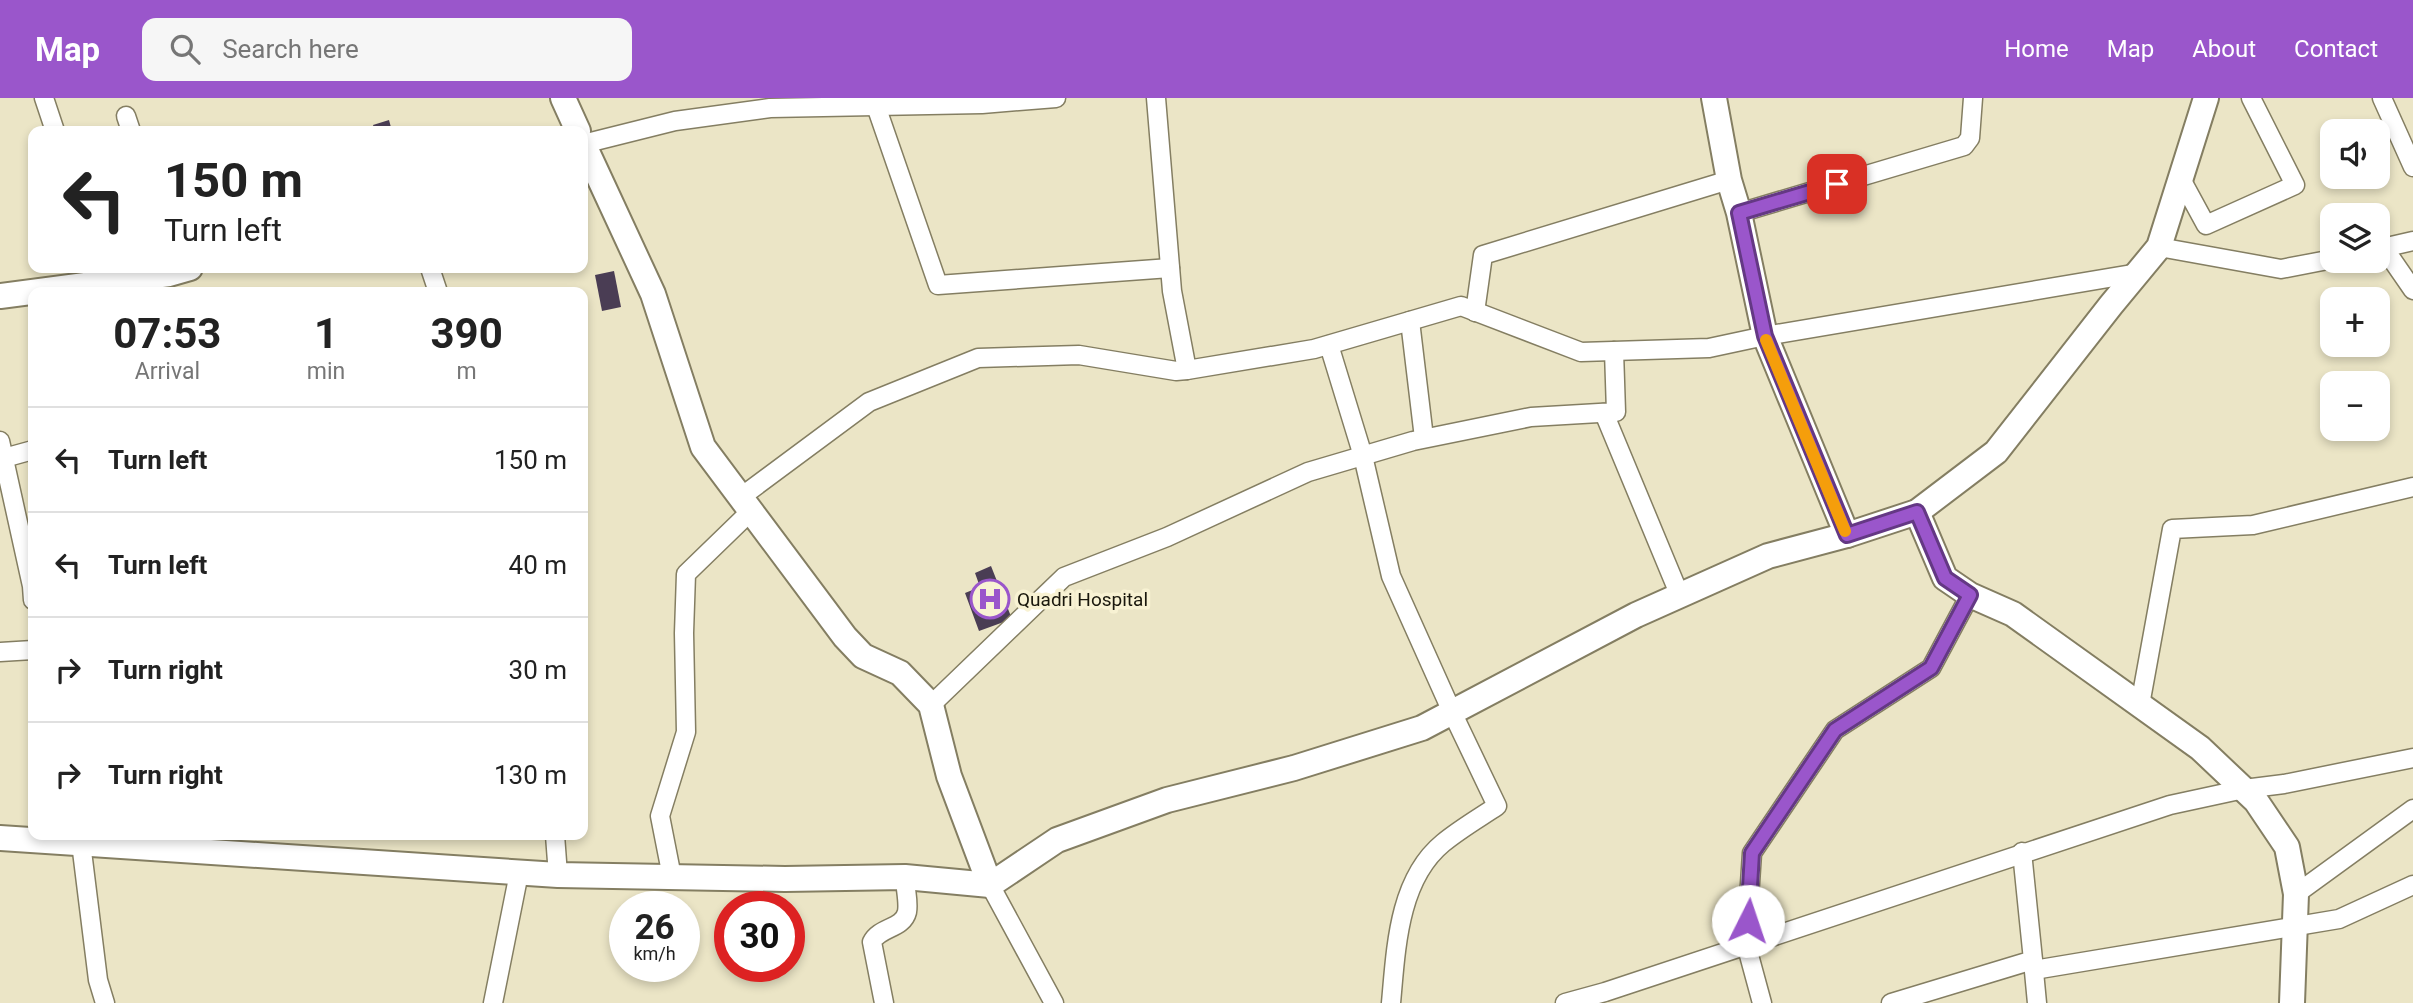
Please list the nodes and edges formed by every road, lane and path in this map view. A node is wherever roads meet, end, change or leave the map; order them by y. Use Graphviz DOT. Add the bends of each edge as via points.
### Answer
graph roads {
  1 [pos="44,98"];
  2 [pos="563,98"];
  3 [pos="1055,98"];
  4 [pos="1156,98"];
  5 [pos="1714,98"];
  6 [pos="1973,98"];
  7 [pos="2206,98"];
  8 [pos="2250,98"];
  9 [pos="2382,98"];
  10 [pos="958,101"];
  11 [pos="901,102"];
  12 [pos="755,104"];
  13 [pos="876,106"];
  14 [pos="53,126"];
  15 [pos="576,126"];
  16 [pos="2407,139"];
  17 [pos="588,150"];
  18 [pos="588,159"];
  19 [pos="2413,167"];
  20 [pos="2181,179"];
  21 [pos="1729,180"];
  22 [pos="1739,213"];
  23 [pos="2413,241"];
  24 [pos="2160,247"];
  25 [pos="2390,247"];
  26 [pos="2390,261"];
  27 [pos="2320,262"];
  28 [pos="1170,268"];
  29 [pos="155,273"];
  30 [pos="2138,273"];
  31 [pos="104,281"];
  32 [pos="62,287"];
  33 [pos="2413,290"];
  34 [pos="28,292"];
  35 [pos="0,296"];
  36 [pos="1475,312"];
  37 [pos="1410,321"];
  38 [pos="1765,336"];
  39 [pos="1329,345"];
  40 [pos="1614,351"];
  41 [pos="1187,370"];
  42 [pos="1604,413"];
  43 [pos="1424,439"];
  44 [pos="2,450"];
  45 [pos="28,450"];
  46 [pos="1363,456"];
  47 [pos="2413,487"];
  48 [pos="746,504"];
  49 [pos="1917,512"];
  50 [pos="1847,535"];
  51 [pos="28,568"];
  52 [pos="1970,595"];
  53 [pos="1679,596"];
  54 [pos="28,650"];
  55 [pos="0,652"];
  56 [pos="930,705"];
  57 [pos="2140,705"];
  58 [pos="1452,712"];
  59 [pos="2413,758"];
  60 [pos="2244,789"];
  61 [pos="2413,809"];
  62 [pos="0,838"];
  63 [pos="28,838"];
  64 [pos="59,840"];
  65 [pos="555,840"];
  66 [pos="81,843"];
  67 [pos="2022,852"];
  68 [pos="519,873"];
  69 [pos="558,875"];
  70 [pos="672,877"];
  71 [pos="905,877"];
  72 [pos="990,885"];
  73 [pos="2413,885"];
  74 [pos="2295,894"];
  75 [pos="2294,928"];
  76 [pos="1746,944"];
  77 [pos="2033,965"];
  78 [pos="105,1003"];
  79 [pos="493,1003"];
  80 [pos="884,1003"];
  81 [pos="1054,1003"];
  82 [pos="1391,1003"];
  83 [pos="1564,1003"];
  84 [pos="1762,1003"];
  85 [pos="1891,1003"];
  86 [pos="2037,1003"];
  87 [pos="2292,1003"];
  1 -- 14 [label="street"];
  2 -- 15 [label="main road"];
  3 -- 10 [label="street"];
  4 -- 28 [label="street"];
  5 -- 21 [label="main road"];
  6 -- 22 [label="street" via="1970,138 1964,146"];
  7 -- 20 [label="main road"];
  8 -- 20 [label="street" via="2295,185 2206,225"];
  9 -- 16 [label="street"];
  10 -- 11 [label="street"];
  11 -- 13 [label="street"];
  12 -- 13 [label="street" via="770,108"];
  12 -- 17 [label="street" via="675,121"];
  13 -- 28 [label="street" via="938,285"];
  16 -- 19 [label="street"];
  18 -- 48 [label="main road" via="653,294 703,447"];
  20 -- 24 [label="main road"];
  21 -- 22 [label="main road"];
  21 -- 36 [label="street" via="1483,255"];
  22 -- 38 [label="main road"];
  23 -- 25 [label="street"];
  24 -- 27 [label="street" via="2281,269"];
  24 -- 30 [label="main road"];
  26 -- 33 [label="street"];
  28 -- 41 [label="street"];
  29 -- 31 [label="main road"];
  30 -- 38 [label="street"];
  30 -- 49 [label="main road" via="1996,452"];
  31 -- 32 [label="main road"];
  34 -- 35 [label="main road"];
  36 -- 37 [label="street" via="1461,306"];
  36 -- 40 [label="street" via="1581,352"];
  37 -- 39 [label="street"];
  37 -- 43 [label="street"];
  38 -- 40 [label="street" via="1709,348"];
  38 -- 50 [label="main road"];
  39 -- 41 [label="street"];
  39 -- 46 [label="street"];
  40 -- 42 [label="street" via="1616,412"];
  41 -- 48 [label="street" via="1079,355 978,358 869,402"];
  42 -- 43 [label="street" via="1531,417"];
  42 -- 53 [label="street"];
  43 -- 46 [label="street"];
  44 -- 45 [label="street"];
  44 -- 51 [label="street"];
  46 -- 56 [label="street" via="1308,472 1167,537 1064,577"];
  46 -- 58 [label="street" via="1391,576"];
  47 -- 57 [label="street" via="2253,524 2172,529"];
  48 -- 56 [label="main road" via="845,637 863,656 900,673"];
  48 -- 70 [label="street" via="686,574 686,732 660,816"];
  49 -- 50 [label="main road"];
  49 -- 52 [label="main road" via="1945,578"];
  50 -- 53 [label="main road" via="1768,556"];
  52 -- 57 [label="main road" via="2013,614"];
  52 -- 76 [label="street" via="1931,668 1835,730 1752,853"];
  53 -- 58 [label="main road"];
  54 -- 55 [label="street"];
  56 -- 72 [label="main road" via="949,776"];
  57 -- 60 [label="main road" via="2200,748"];
  58 -- 72 [label="main road" via="1422,728 1294,768 1167,800 1057,840"];
  58 -- 82 [label="street" via="1497,806 1442,844 1414,878 1397,940"];
  59 -- 60 [label="street"];
  60 -- 67 [label="street" via="2170,805"];
  60 -- 74 [label="main road" via="2287,847"];
  61 -- 74 [label="street"];
  62 -- 63 [label="main road"];
  64 -- 66 [label="main road"];
  65 -- 69 [label="street"];
  66 -- 68 [label="main road"];
  66 -- 78 [label="street" via="98,980"];
  67 -- 76 [label="street"];
  67 -- 77 [label="street"];
  68 -- 69 [label="main road"];
  68 -- 79 [label="street"];
  69 -- 70 [label="main road"];
  70 -- 71 [label="main road"];
  71 -- 72 [label="main road"];
  71 -- 80 [label="street" via="905,918 872,942"];
  72 -- 81 [label="street"];
  73 -- 75 [label="street" via="2339,919"];
  74 -- 75 [label="main road"];
  75 -- 77 [label="street"];
  75 -- 87 [label="main road"];
  76 -- 83 [label="street"];
  76 -- 84 [label="street"];
  77 -- 85 [label="street"];
  77 -- 86 [label="street"];
}
